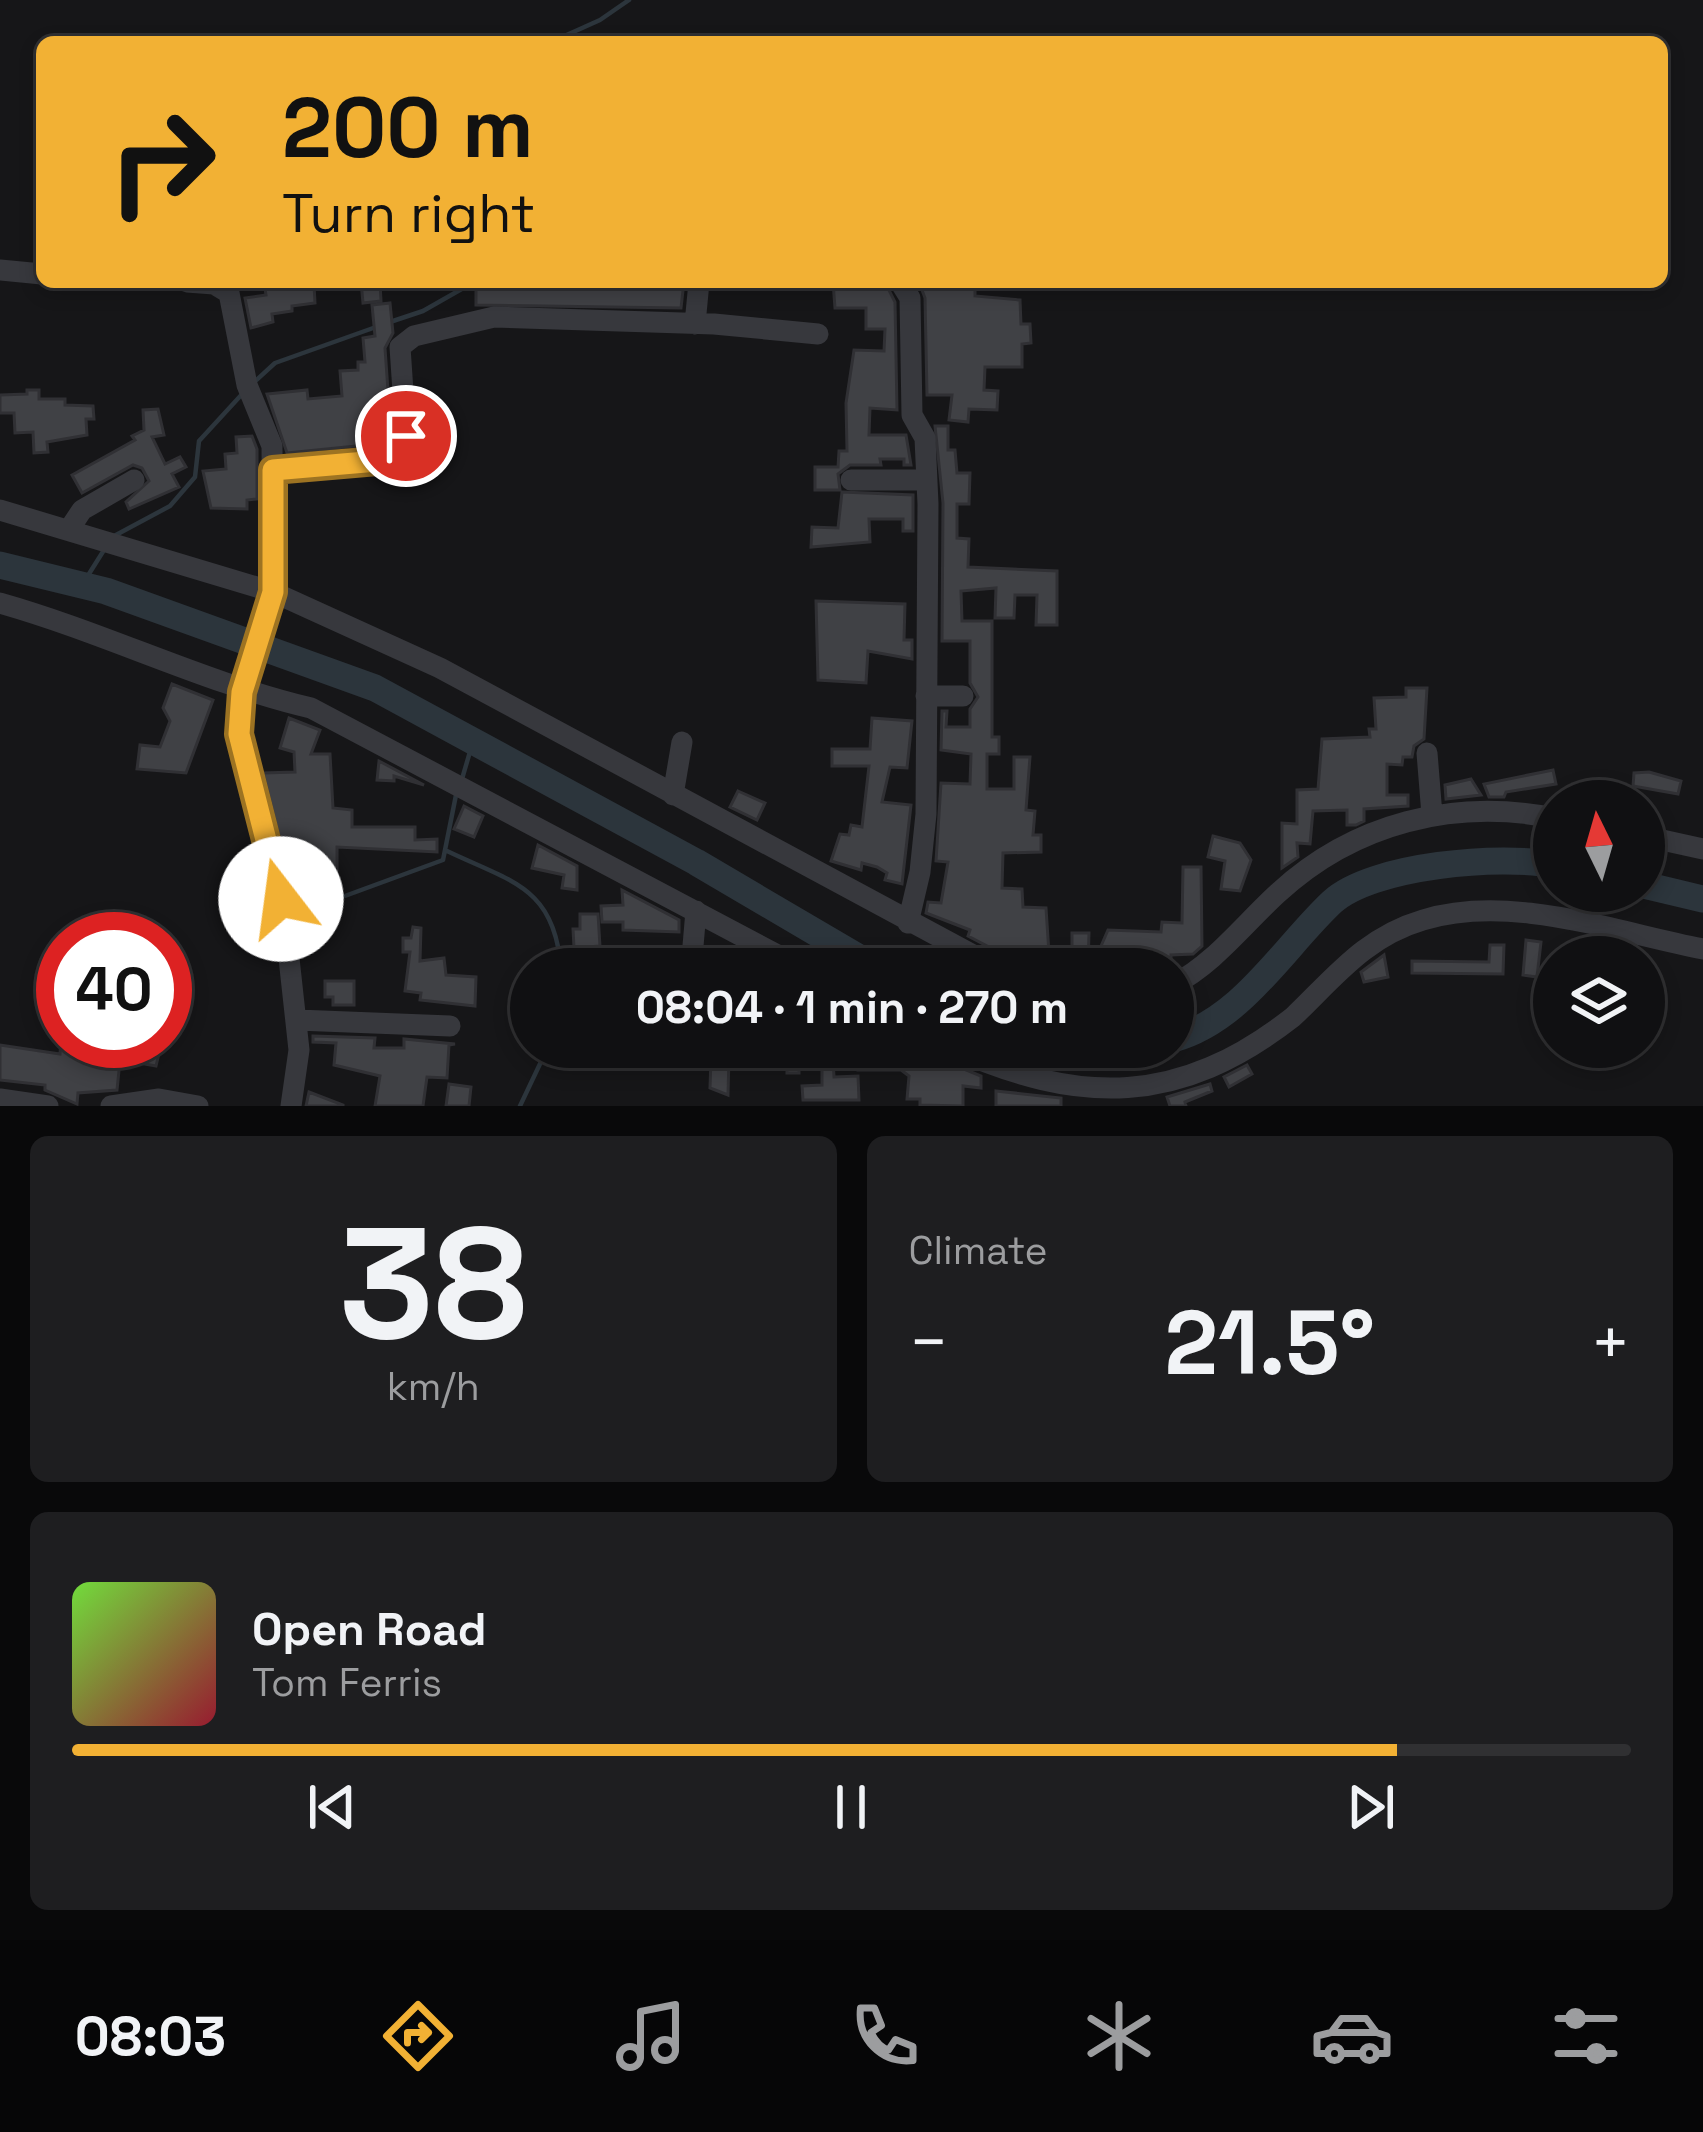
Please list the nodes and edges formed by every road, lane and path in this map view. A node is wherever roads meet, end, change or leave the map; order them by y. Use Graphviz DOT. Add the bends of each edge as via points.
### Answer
graph roads {
  1 [pos="0,271"];
  2 [pos="36,274"];
  3 [pos="222,288"];
  4 [pos="698,288"];
  5 [pos="904,288"];
  6 [pos="695,323"];
  7 [pos="818,334"];
  8 [pos="273,470"];
  9 [pos="851,480"];
  10 [pos="927,480"];
  11 [pos="134,481"];
  12 [pos="0,510"];
  13 [pos="75,530"];
  14 [pos="272,598"];
  15 [pos="0,603"];
  16 [pos="245,684"];
  17 [pos="926,696"];
  18 [pos="963,696"];
  19 [pos="682,742"];
  20 [pos="1427,753"];
  21 [pos="673,795"];
  22 [pos="1432,815"];
  23 [pos="1533,815"];
  24 [pos="1665,840"];
  25 [pos="1703,848"];
  26 [pos="695,911"];
  27 [pos="908,923"];
  28 [pos="692,948"];
  29 [pos="765,948"];
  30 [pos="957,948"];
  31 [pos="1703,949"];
  32 [pos="1194,968"];
  33 [pos="298,1021"];
  34 [pos="450,1026"];
  35 [pos="1003,1068"];
  36 [pos="0,1099"];
  37 [pos="48,1106"];
  38 [pos="111,1106"];
  39 [pos="198,1106"];
  40 [pos="291,1106"];
  1 -- 2 [label="street"];
  3 -- 8 [label="street" via="236,307 247,385 269,435"];
  4 -- 6 [label="street"];
  5 -- 10 [label="street" via="912,415 925,438"];
  6 -- 7 [label="street"];
  6 -- 8 [label="street" via="494,317 414,336 398,357 406,436 397,457"];
  8 -- 14 [label="street"];
  9 -- 10 [label="street"];
  10 -- 17 [label="street"];
  11 -- 13 [label="street" via="82,510"];
  12 -- 13 [label="street"];
  13 -- 14 [label="street"];
  14 -- 16 [label="street"];
  14 -- 21 [label="street" via="440,668"];
  15 -- 16 [label="street"];
  16 -- 26 [label="street" via="363,732"];
  16 -- 33 [label="street" via="239,734 281,899"];
  17 -- 18 [label="street"];
  17 -- 27 [label="street" via="926,814"];
  19 -- 21 [label="street"];
  20 -- 22 [label="street"];
  21 -- 27 [label="street"];
  22 -- 23 [label="street" via="1481,807"];
  22 -- 32 [label="street" via="1324,856"];
  24 -- 25 [label="street"];
  26 -- 28 [label="street"];
  26 -- 29 [label="street"];
  27 -- 30 [label="street"];
  31 -- 35 [label="street" via="1510,912 1439,916 1372,940 1250,1055 1205,1079 1126,1097 1073,1095"];
  33 -- 34 [label="street"];
  33 -- 40 [label="street"];
  36 -- 37 [label="street"];
  38 -- 39 [label="street" via="159,1099"];
}
